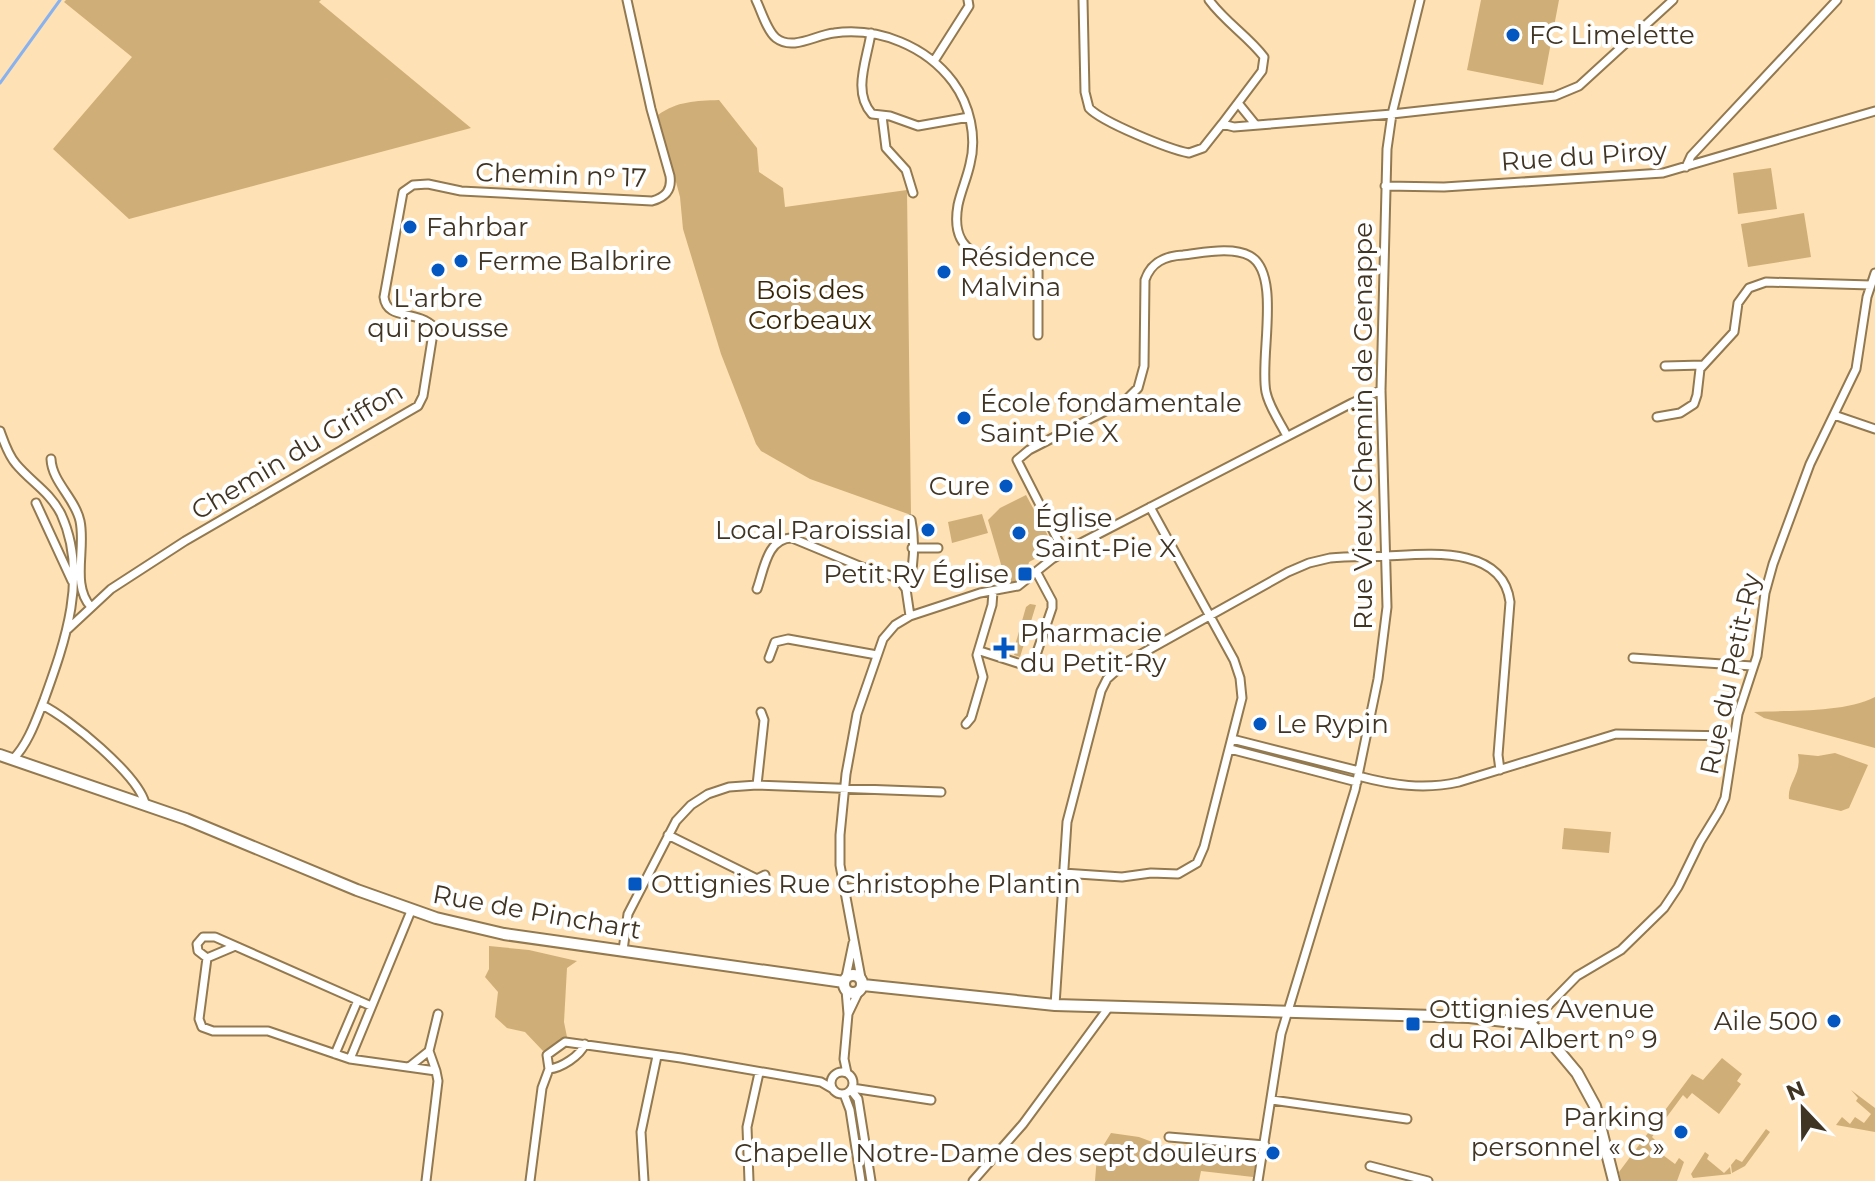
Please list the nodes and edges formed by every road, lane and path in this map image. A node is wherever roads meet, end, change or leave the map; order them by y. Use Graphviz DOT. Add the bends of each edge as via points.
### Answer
graph roads {
  1 [pos="627,0"];
  2 [pos="756,0"];
  3 [pos="968,0"];
  4 [pos="1083,0"];
  5 [pos="1209,0"];
  6 [pos="1420,0"];
  7 [pos="1673,0"];
  8 [pos="1837,0"];
  9 [pos="871,33"];
  10 [pos="934,61"];
  11 [pos="1238,103"];
  12 [pos="1875,111"];
  13 [pos="1392,114"];
  14 [pos="882,116"];
  15 [pos="969,117"];
  16 [pos="1222,124"];
  17 [pos="1255,124"];
  18 [pos="1686,167"];
  19 [pos="1385,186"];
  20 [pos="455,190"];
  21 [pos="913,193"];
  22 [pos="1875,273"];
  23 [pos="1871,285"];
  24 [pos="1038,335"];
  25 [pos="1703,365"];
  26 [pos="1665,366"];
  27 [pos="1381,390"];
  28 [pos="1834,415"];
  29 [pos="1657,417"];
  30 [pos="1875,429"];
  31 [pos="0,431"];
  32 [pos="1287,436"];
  33 [pos="51,459"];
  34 [pos="36,503"];
  35 [pos="1150,507"];
  36 [pos="911,520"];
  37 [pos="912,548"];
  38 [pos="938,548"];
  39 [pos="1064,552"];
  40 [pos="1384,557"];
  41 [pos="1037,573"];
  42 [pos="73,584"];
  43 [pos="757,589"];
  44 [pos="906,589"];
  45 [pos="993,592"];
  46 [pos="91,607"];
  47 [pos="910,616"];
  48 [pos="1208,617"];
  49 [pos="68,629"];
  50 [pos="980,651"];
  51 [pos="877,655"];
  52 [pos="769,658"];
  53 [pos="1633,658"];
  54 [pos="1752,666"];
  55 [pos="42,705"];
  56 [pos="761,712"];
  57 [pos="966,724"];
  58 [pos="1734,736"];
  59 [pos="1232,739"];
  60 [pos="1230,749"];
  61 [pos="0,755"];
  62 [pos="1298,755"];
  63 [pos="13,759"];
  64 [pos="1295,765"];
  65 [pos="1500,770"];
  66 [pos="1358,776"];
  67 [pos="757,785"];
  68 [pos="846,789"];
  69 [pos="941,792"];
  70 [pos="145,803"];
  71 [pos="668,835"];
  72 [pos="1063,873"];
  73 [pos="765,875"];
  74 [pos="949,884"];
  75 [pos="844,889"];
  76 [pos="411,911"];
  77 [pos="853,943"];
  78 [pos="233,947"];
  79 [pos="623,950"];
  80 [pos="207,958"];
  81 [pos="846,983"];
  82 [pos="861,985"];
  83 [pos="358,1000"];
  84 [pos="1055,1005"];
  85 [pos="371,1006"];
  86 [pos="1109,1007"];
  87 [pos="1286,1013"];
  88 [pos="438,1014"];
  89 [pos="848,1014"];
  90 [pos="1530,1024"];
  91 [pos="585,1044"];
  92 [pos="429,1051"];
  93 [pos="335,1054"];
  94 [pos="657,1056"];
  95 [pos="350,1059"];
  96 [pos="408,1067"];
  97 [pos="549,1069"];
  98 [pos="436,1071"];
  99 [pos="759,1073"];
  100 [pos="839,1075"];
  101 [pos="821,1082"];
  102 [pos="833,1089"];
  103 [pos="850,1089"];
  104 [pos="868,1090"];
  105 [pos="858,1099"];
  106 [pos="931,1100"];
  107 [pos="1272,1100"];
  108 [pos="1407,1119"];
  109 [pos="1169,1137"];
  110 [pos="1265,1145"];
  111 [pos="1370,1166"];
  112 [pos="426,1181"];
  113 [pos="530,1181"];
  114 [pos="644,1181"];
  115 [pos="749,1181"];
  116 [pos="861,1181"];
  117 [pos="871,1181"];
  118 [pos="973,1181"];
  119 [pos="1258,1181"];
  120 [pos="1428,1181"];
  121 [pos="1614,1181"];
  1 -- 20 [label="street, Chemin nᵒ 17" via="670,176 664,196 647,201"];
  2 -- 9 [label="street" via="774,36 794,44 831,33"];
  3 -- 10 [label="street"];
  4 -- 16 [label="street" via="1086,96 1092,113 1189,153 1203,148"];
  5 -- 11 [label="street" via="1264,57 1262,71"];
  6 -- 13 [label="street, Rue Vieux Chemin de Genappe"];
  7 -- 13 [label="street" via="1564,94"];
  8 -- 18 [label="street"];
  9 -- 10 [label="street" via="893,38"];
  9 -- 14 [label="street" via="861,95 869,111"];
  10 -- 15 [label="street" via="957,89"];
  11 -- 16 [label="street"];
  11 -- 17 [label="street"];
  12 -- 18 [label="street, Rue du Piroy"];
  13 -- 17 [label="street"];
  13 -- 19 [label="street, Rue Vieux Chemin de Genappe"];
  14 -- 15 [label="street" via="918,126"];
  14 -- 21 [label="street" via="886,148 906,170"];
  15 -- 24 [label="street" via="972,153 960,198 960,239 967,248 995,260 1035,261"];
  16 -- 17 [label="street"];
  18 -- 19 [label="street, Rue du Piroy" via="1623,176"];
  19 -- 27 [label="street, Rue Vieux Chemin de Genappe"];
  20 -- 46 [label="street, Chemin du Griffon" via="428,184 403,192 386,283 385,305 391,312 425,318 434,327 418,406 185,541"];
  22 -- 23 [label="street, Rue du Petit-Ry"];
  23 -- 25 [label="street" via="1753,285 1738,303 1734,332"];
  23 -- 28 [label="street, Rue du Petit-Ry" via="1856,369"];
  25 -- 26 [label="street"];
  25 -- 29 [label="street" via="1694,404"];
  27 -- 32 [label="street"];
  27 -- 40 [label="street, Rue Vieux Chemin de Genappe"];
  28 -- 30 [label="street"];
  28 -- 54 [label="street, Rue du Petit-Ry" via="1780,542"];
  31 -- 42 [label="street" via="16,464 59,511 69,538"];
  32 -- 35 [label="street"];
  32 -- 39 [label="street" via="1266,391 1264,272 1252,257 1229,252 1171,256 1154,265 1145,280 1144,366 1138,388 1125,401 1017,460"];
  33 -- 46 [label="street" via="51,470 79,518 82,596"];
  34 -- 42 [label="street"];
  35 -- 39 [label="street"];
  35 -- 48 [label="street"];
  36 -- 37 [label="street"];
  37 -- 38 [label="street"];
  37 -- 44 [label="street"];
  39 -- 41 [label="street"];
  40 -- 48 [label="street" via="1309,563"];
  40 -- 65 [label="street" via="1463,556 1491,569 1505,585 1510,602"];
  40 -- 66 [label="street, Rue Vieux Chemin de Genappe" via="1387,607"];
  41 -- 45 [label="street" via="1018,586"];
  41 -- 50 [label="street" via="1052,608 1033,664"];
  42 -- 49 [label="street"];
  43 -- 44 [label="street" via="770,551 787,537 898,578"];
  44 -- 47 [label="street"];
  45 -- 47 [label="street"];
  45 -- 50 [label="street"];
  46 -- 49 [label="street, Chemin du Griffon"];
  47 -- 51 [label="street" via="888,631"];
  48 -- 59 [label="street" via="1240,678 1242,698"];
  48 -- 72 [label="street" via="1125,663 1104,685 1069,811"];
  49 -- 55 [label="street"];
  50 -- 57 [label="street" via="983,677"];
  51 -- 52 [label="street" via="788,639 775,642"];
  51 -- 68 [label="street" via="857,714"];
  53 -- 54 [label="street"];
  54 -- 58 [label="street, Rue du Petit-Ry"];
  55 -- 63 [label="street"];
  55 -- 70 [label="street" via="121,768"];
  56 -- 67 [label="street"];
  58 -- 65 [label="street" via="1616,734"];
  58 -- 90 [label="street, Rue du Petit-Ry" via="1725,798 1664,908 1621,950 1577,976"];
  59 -- 60 [label="street"];
  59 -- 62 [label="street"];
  60 -- 64 [label="street"];
  60 -- 72 [label="street" via="1204,847 1192,868 1178,874 1122,877"];
  61 -- 63 [label="main road, Rue de Pinchart"];
  62 -- 64 [label="street"];
  62 -- 66 [label="street"];
  63 -- 70 [label="main road, Rue de Pinchart"];
  64 -- 66 [label="street"];
  65 -- 66 [label="street" via="1424,787"];
  66 -- 87 [label="street, Rue Vieux Chemin de Genappe"];
  67 -- 68 [label="street"];
  67 -- 71 [label="street" via="703,796"];
  68 -- 69 [label="street"];
  68 -- 75 [label="street" via="840,848"];
  70 -- 76 [label="main road, Rue de Pinchart"];
  71 -- 73 [label="street" via="757,879"];
  71 -- 79 [label="street" via="628,914"];
  72 -- 84 [label="street"];
  74 -- 75 [label="street" via="931,889"];
  75 -- 77 [label="street"];
  76 -- 79 [label="main road, Rue de Pinchart" via="504,934"];
  76 -- 85 [label="street"];
  77 -- 81 [label="street"];
  77 -- 82 [label="street"];
  78 -- 80 [label="street"];
  78 -- 80 [label="street" via="203,937 198,949"];
  78 -- 83 [label="street"];
  79 -- 81 [label="main road, Rue de Pinchart"];
  80 -- 93 [label="street" via="202,1027 268,1031"];
  81 -- 82 [label="main road" via="853,993"];
  81 -- 82 [label="main road" via="854,974"];
  81 -- 89 [label="street"];
  82 -- 84 [label="main road"];
  82 -- 89 [label="street"];
  83 -- 85 [label="street"];
  83 -- 93 [label="street"];
  84 -- 86 [label="main road"];
  85 -- 95 [label="street"];
  86 -- 87 [label="main road"];
  86 -- 118 [label="street" via="1023,1124"];
  87 -- 90 [label="main road" via="1469,1017"];
  87 -- 107 [label="street, Rue Vieux Chemin de Genappe"];
  88 -- 92 [label="street"];
  89 -- 100 [label="street"];
  90 -- 121 [label="main road" via="1577,1073 1595,1106"];
  91 -- 94 [label="street"];
  91 -- 97 [label="street" via="578,1054"];
  91 -- 97 [label="street" via="568,1042 550,1052"];
  92 -- 96 [label="street"];
  92 -- 98 [label="street"];
  93 -- 95 [label="street"];
  94 -- 99 [label="street"];
  94 -- 114 [label="street" via="641,1132"];
  95 -- 96 [label="street"];
  96 -- 98 [label="street"];
  97 -- 113 [label="street"];
  98 -- 112 [label="street"];
  99 -- 101 [label="street"];
  99 -- 115 [label="street" via="747,1127"];
  100 -- 101 [label="street"];
  100 -- 102 [label="street"];
  100 -- 103 [label="street"];
  101 -- 102 [label="street"];
  102 -- 103 [label="street"];
  103 -- 104 [label="street"];
  103 -- 105 [label="street"];
  103 -- 116 [label="street"];
  104 -- 105 [label="street"];
  104 -- 106 [label="street"];
  105 -- 117 [label="street"];
  107 -- 108 [label="street"];
  107 -- 110 [label="street, Rue Vieux Chemin de Genappe"];
  109 -- 110 [label="street"];
  110 -- 119 [label="street, Rue Vieux Chemin de Genappe"];
  111 -- 120 [label="street"];
}
